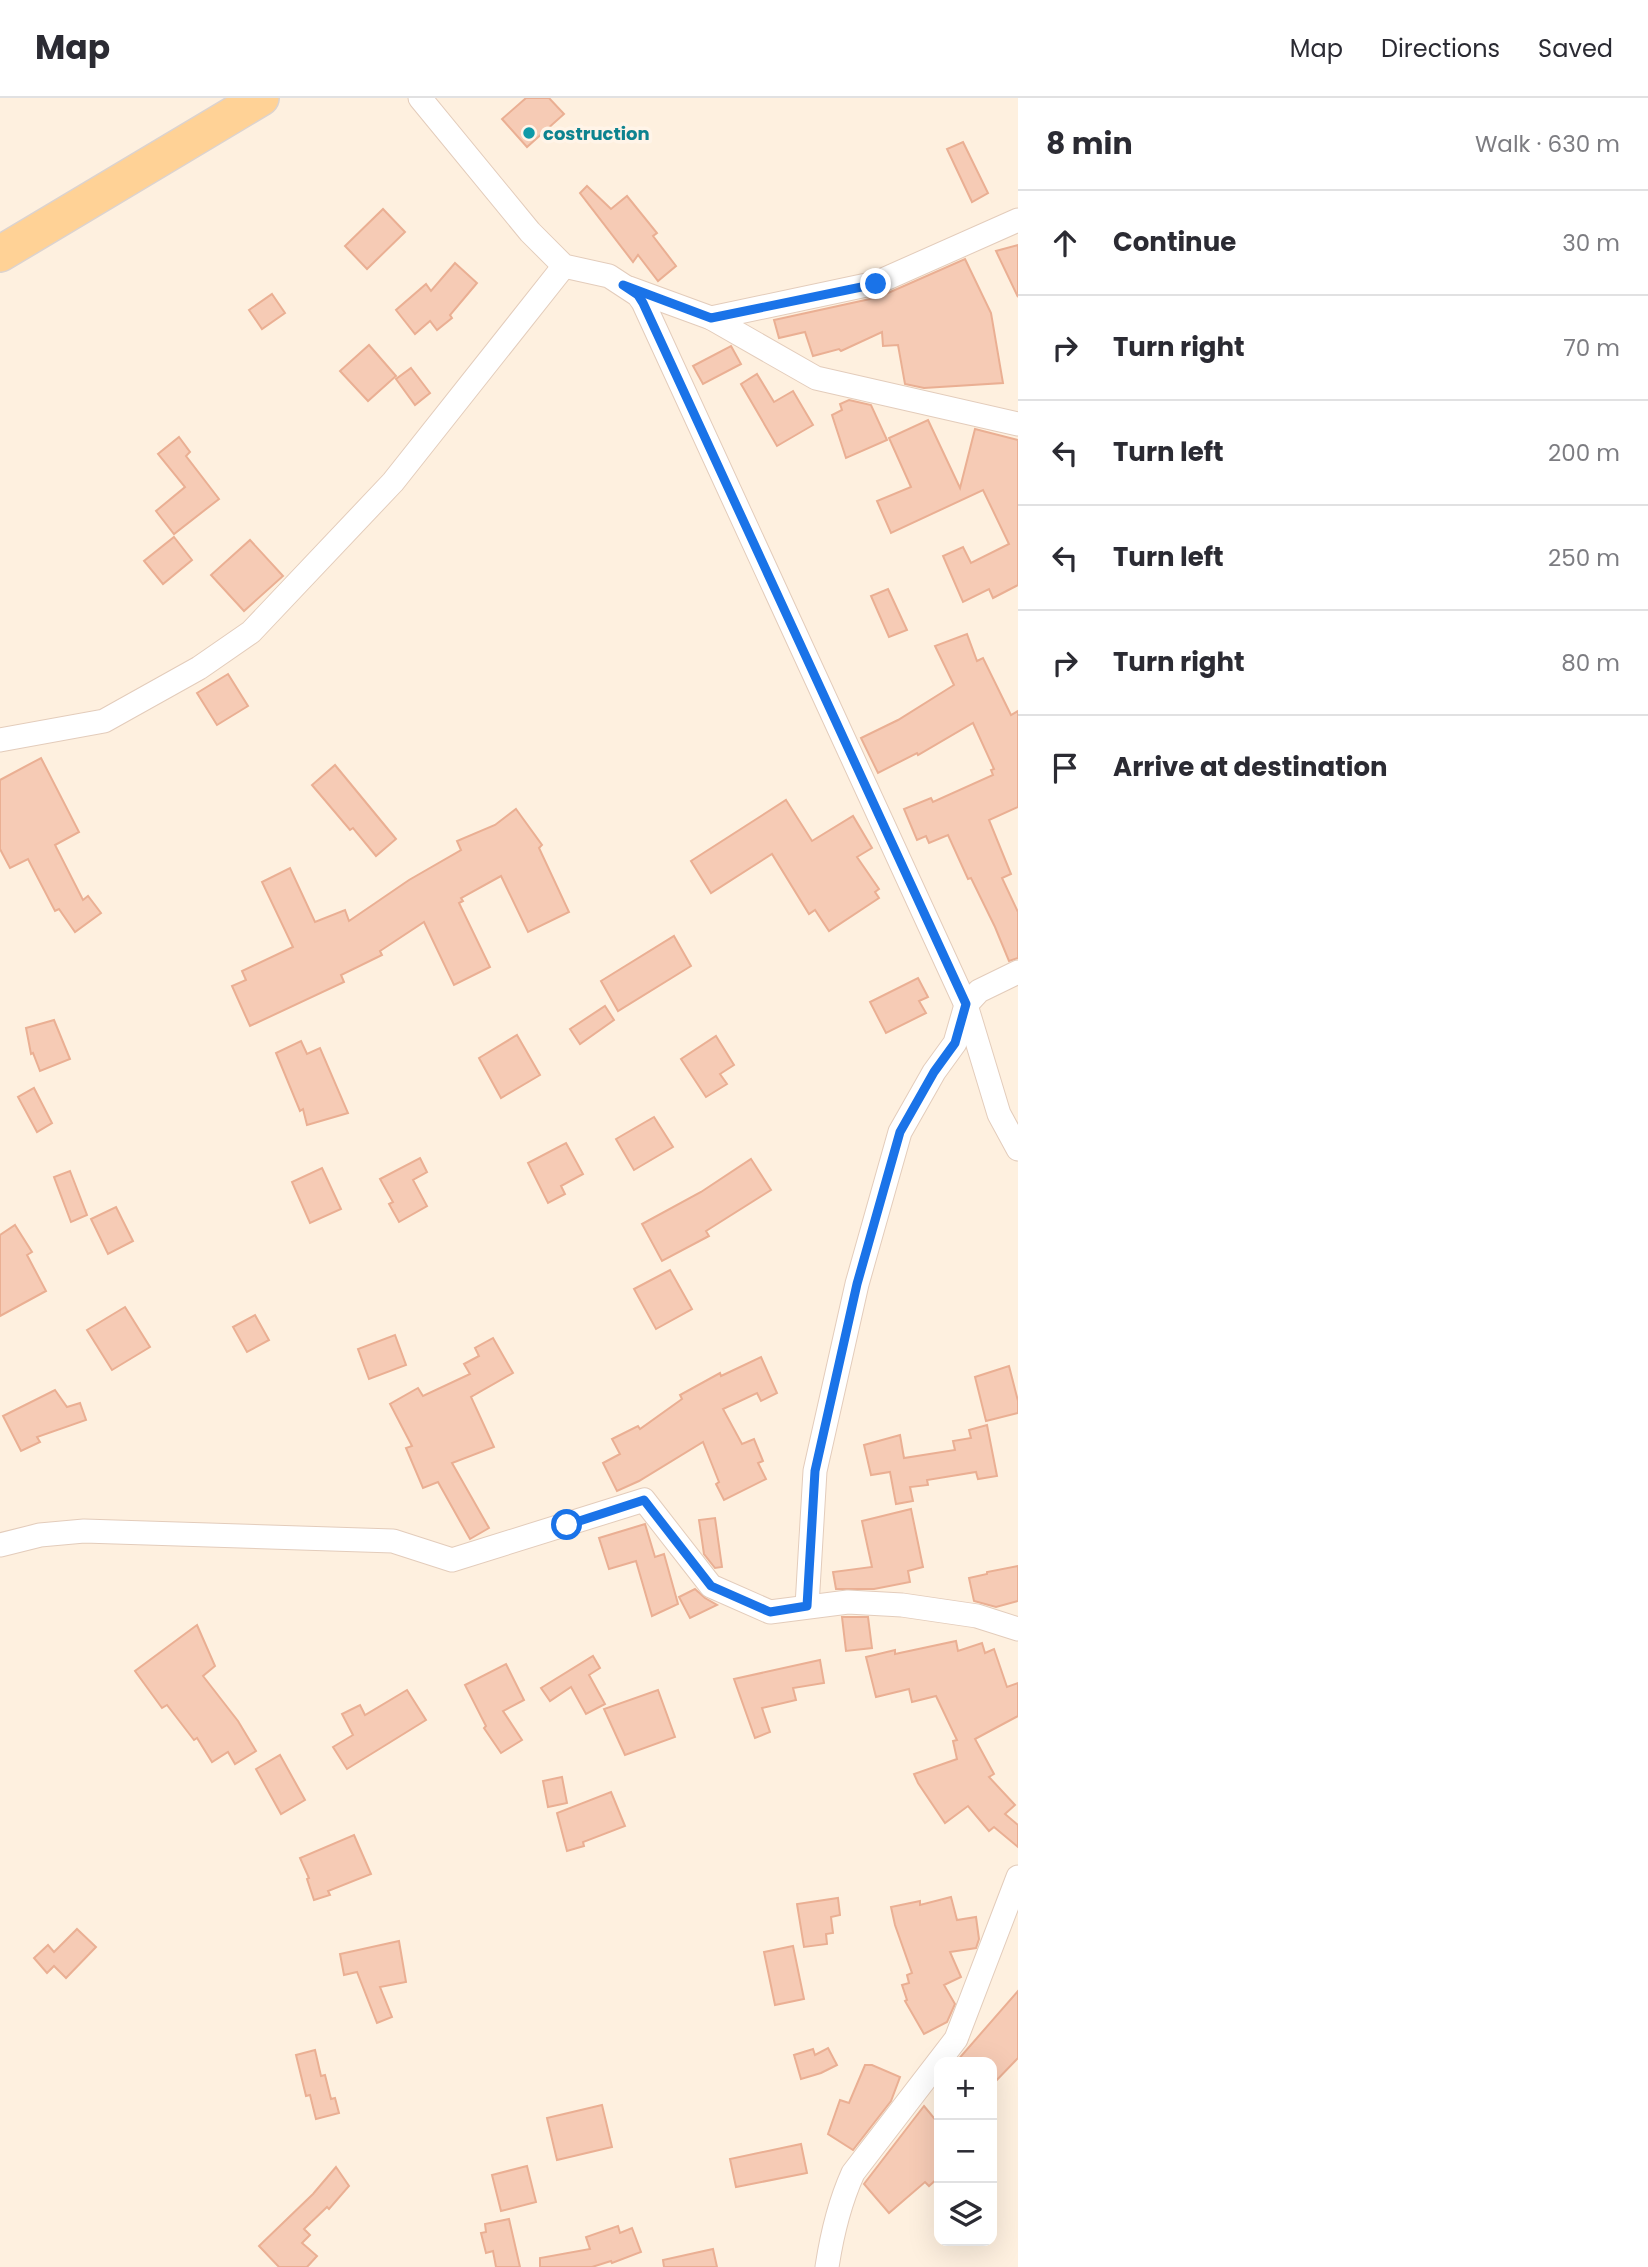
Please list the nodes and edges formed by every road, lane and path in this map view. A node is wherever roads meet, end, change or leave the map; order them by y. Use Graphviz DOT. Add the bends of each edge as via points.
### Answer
graph roads {
  1 [pos="261,98"];
  2 [pos="420,98"];
  3 [pos="1018,220"];
  4 [pos="4,248"];
  5 [pos="564,266"];
  6 [pos="623,285"];
  7 [pos="711,318"];
  8 [pos="1018,424"];
  9 [pos="0,740"];
  10 [pos="1018,972"];
  11 [pos="966,1004"];
  12 [pos="1018,1149"];
  13 [pos="0,1545"];
  14 [pos="807,1606"];
  15 [pos="1018,1629"];
  16 [pos="1018,1877"];
  17 [pos="827,2267"];
  1 -- 4 [label="main road"];
  2 -- 5 [label="street" via="530,232"];
  3 -- 7 [label="street" via="876,284"];
  5 -- 6 [label="street" via="609,276"];
  5 -- 9 [label="street" via="393,482 251,632 199,668 104,722"];
  6 -- 7 [label="street"];
  6 -- 11 [label="street" via="643,303"];
  7 -- 8 [label="street" via="816,378"];
  10 -- 11 [label="street" via="979,991"];
  11 -- 12 [label="street" via="999,1114"];
  11 -- 14 [label="street" via="955,1043 900,1132 857,1284 815,1471"];
  13 -- 14 [label="street" via="84,1531 345,1539 393,1541 452,1560 644,1500 711,1586 770,1612"];
  14 -- 15 [label="street" via="848,1602 902,1605 977,1616"];
  16 -- 17 [label="street" via="956,2039 853,2173 834,2223"];
}
